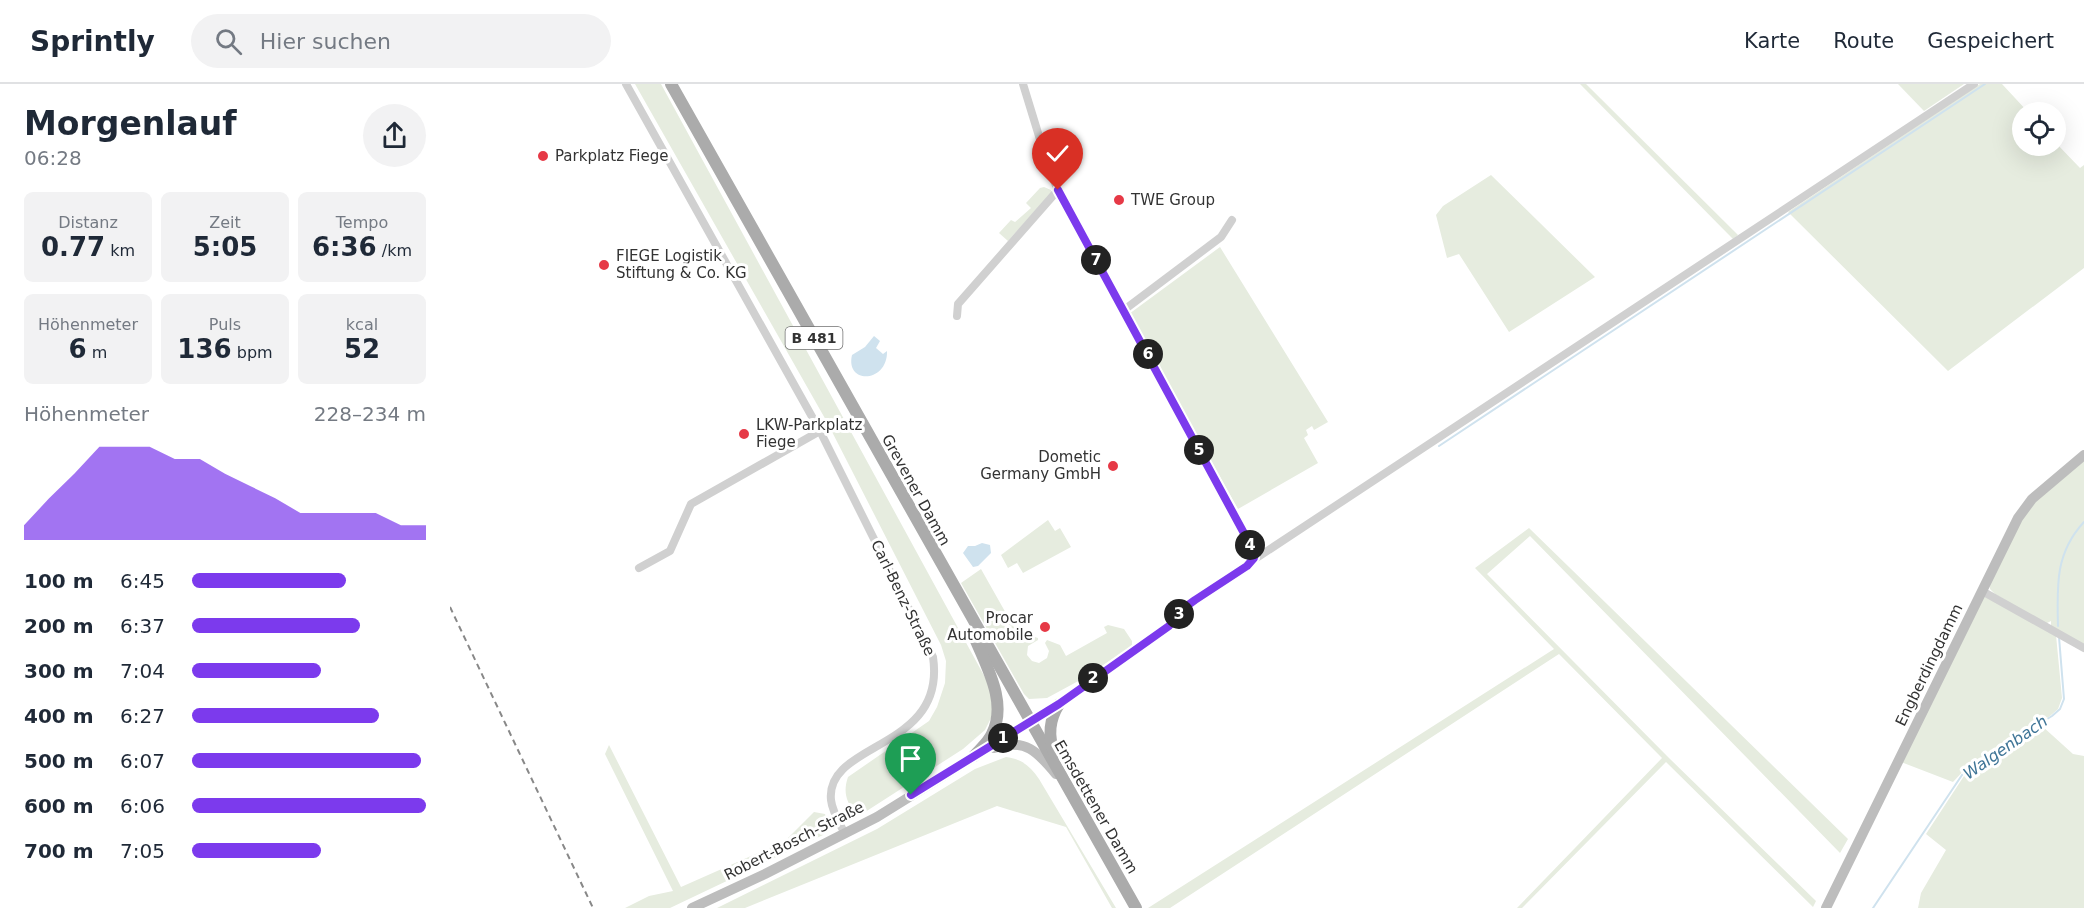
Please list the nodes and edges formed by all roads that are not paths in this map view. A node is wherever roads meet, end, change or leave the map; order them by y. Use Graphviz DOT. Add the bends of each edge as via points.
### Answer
graph roads {
  1 [pos="626,84"];
  2 [pos="671,84"];
  3 [pos="1023,84"];
  4 [pos="1974,84"];
  5 [pos="1058,190"];
  6 [pos="1232,220"];
  7 [pos="1124,310"];
  8 [pos="957,316"];
  9 [pos="820,431"];
  10 [pos="2084,455"];
  11 [pos="1252,561"];
  12 [pos="639,568"];
  13 [pos="1982,591"];
  14 [pos="957,593"];
  15 [pos="2084,648"];
  16 [pos="1059,704"];
  17 [pos="1030,722"];
  18 [pos="974,756"];
  19 [pos="1069,791"];
  20 [pos="844,834"];
  21 [pos="692,908"];
  22 [pos="1136,908"];
  23 [pos="1826,908"];
  1 -- 9 [label="street, Carl-Benz-Straße"];
  2 -- 14 [label="main road, Grevener Damm / B 481"];
  3 -- 5 [label="street"];
  4 -- 11 [label="street"];
  5 -- 7 [label="street"];
  5 -- 8 [label="street" via="958,304"];
  6 -- 7 [label="street" via="1221,237"];
  7 -- 11 [label="street" via="1252,548"];
  9 -- 12 [label="street" via="692,504 670,551"];
  9 -- 20 [label="street, Carl-Benz-Straße" via="933,657 935,669 932,695 916,720 849,764 834,780 831,802"];
  10 -- 13 [label="street, Engberdingdamm" via="2032,499 2018,518"];
  11 -- 16 [label="street"];
  13 -- 15 [label="street"];
  13 -- 23 [label="street, Engberdingdamm"];
  14 -- 17 [label="main road, Grevener Damm / B 481"];
  14 -- 18 [label="main road" via="997,697 992,735"];
  16 -- 17 [label="street"];
  16 -- 19 [label="main road" via="1050,741"];
  17 -- 18 [label="street, Robert-Bosch-Straße"];
  17 -- 19 [label="main road, Emsdettener Damm / B 481"];
  18 -- 19 [label="street" via="1005,745 1022,745 1042,757"];
  18 -- 20 [label="street, Robert-Bosch-Straße"];
  19 -- 22 [label="main road, Emsdettener Damm / B 481"];
  20 -- 21 [label="street, Robert-Bosch-Straße"];
}
